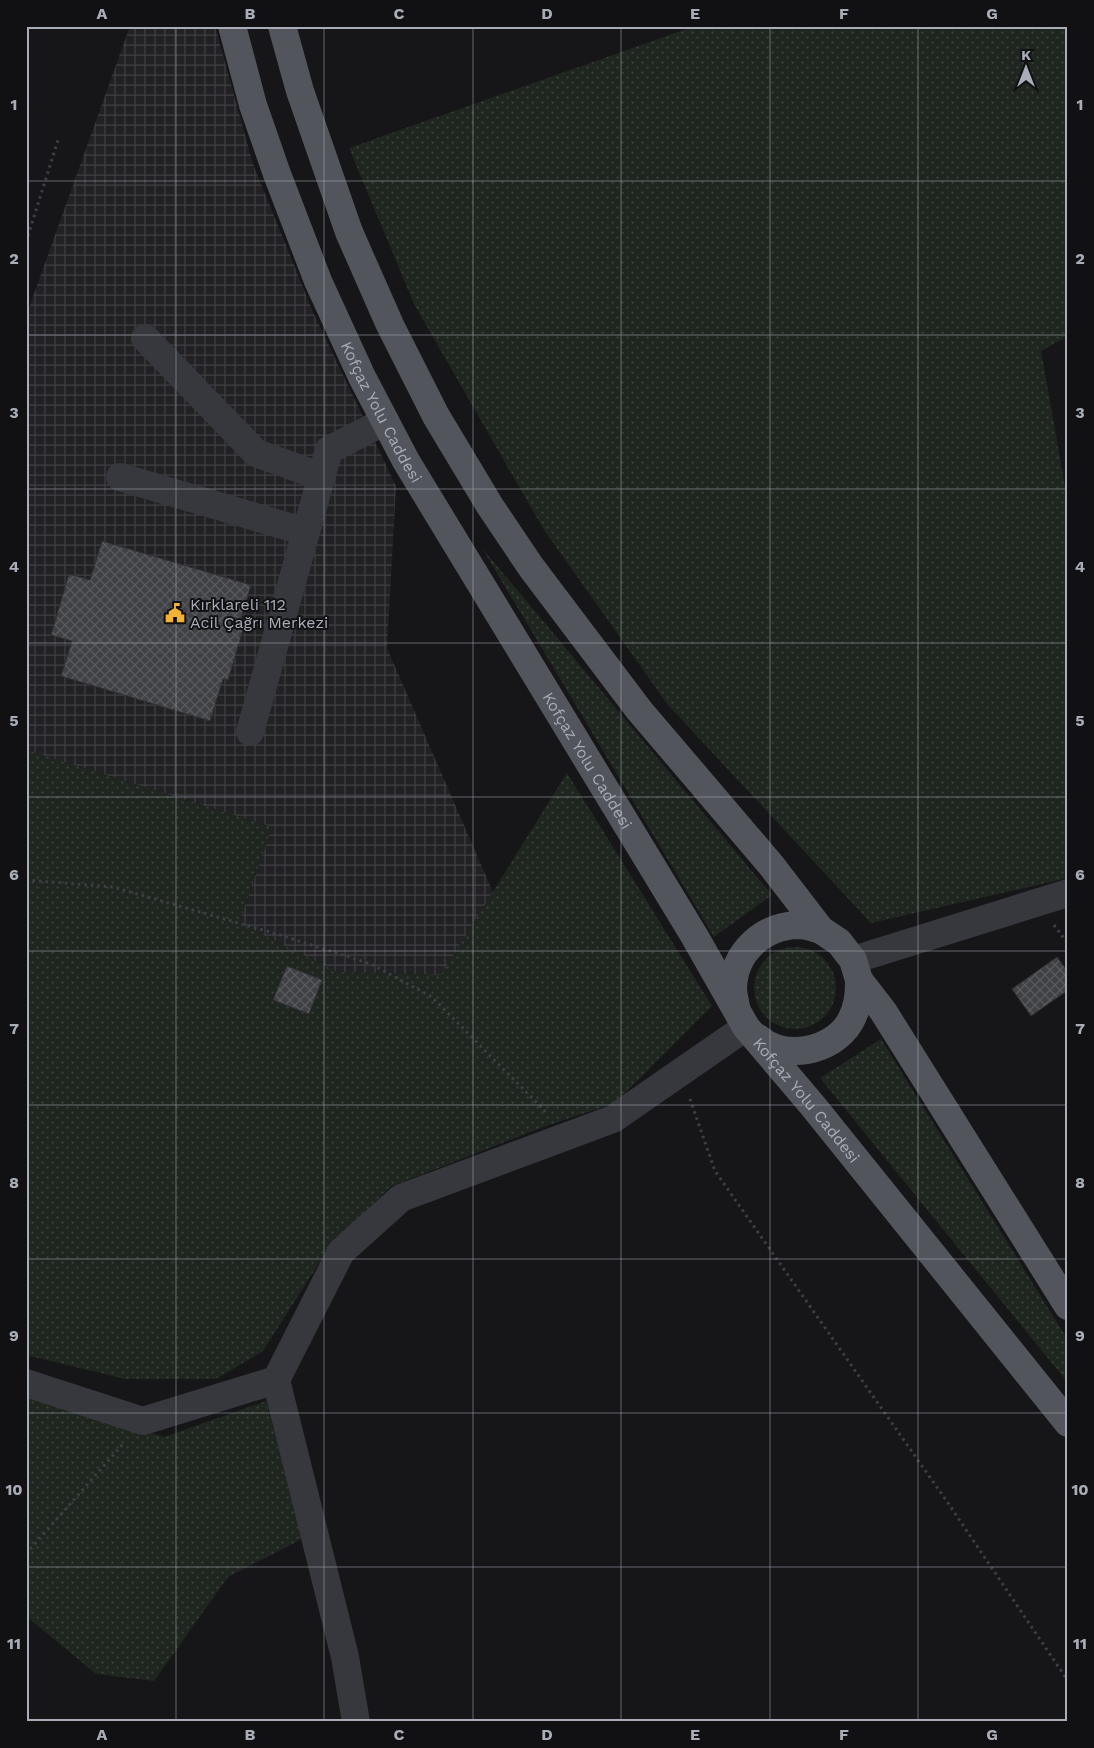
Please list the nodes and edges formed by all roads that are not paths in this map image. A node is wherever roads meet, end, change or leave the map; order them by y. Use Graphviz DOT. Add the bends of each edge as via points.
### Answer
graph roads {
  1 [pos="232,26"];
  2 [pos="282,26"];
  3 [pos="145,338"];
  4 [pos="385,421"];
  5 [pos="120,477"];
  6 [pos="322,477"];
  7 [pos="306,532"];
  8 [pos="250,732"];
  9 [pos="1068,893"];
  10 [pos="821,930"];
  11 [pos="856,970"];
  12 [pos="741,1018"];
  13 [pos="1068,1306"];
  14 [pos="276,1380"];
  15 [pos="26,1383"];
  16 [pos="1068,1423"];
  17 [pos="356,1722"];
  1 -- 4 [label="main road, Kofçaz Yolu Caddesi" via="253,105 314,272"];
  2 -- 10 [label="main road" via="300,92 349,232 390,325 436,416 490,506 570,621 639,710"];
  3 -- 6 [label="street" via="256,453"];
  4 -- 6 [label="street" via="329,450"];
  4 -- 12 [label="main road, Kofçaz Yolu Caddesi"];
  5 -- 7 [label="street"];
  6 -- 7 [label="street"];
  7 -- 8 [label="street"];
  9 -- 11 [label="street"];
  10 -- 11 [label="main road" via="839,942"];
  10 -- 12 [label="main road" via="800,925 778,928 758,938 744,952 736,970 733,989"];
  11 -- 12 [label="main road" via="858,1002 850,1022 835,1038 817,1048 798,1052 778,1049 760,1040"];
  11 -- 13 [label="main road"];
  12 -- 14 [label="street" via="680,1072 613,1119 401,1198 341,1252"];
  12 -- 16 [label="main road, Kofçaz Yolu Caddesi"];
  14 -- 15 [label="street" via="143,1421"];
  14 -- 17 [label="street" via="345,1657"];
}
